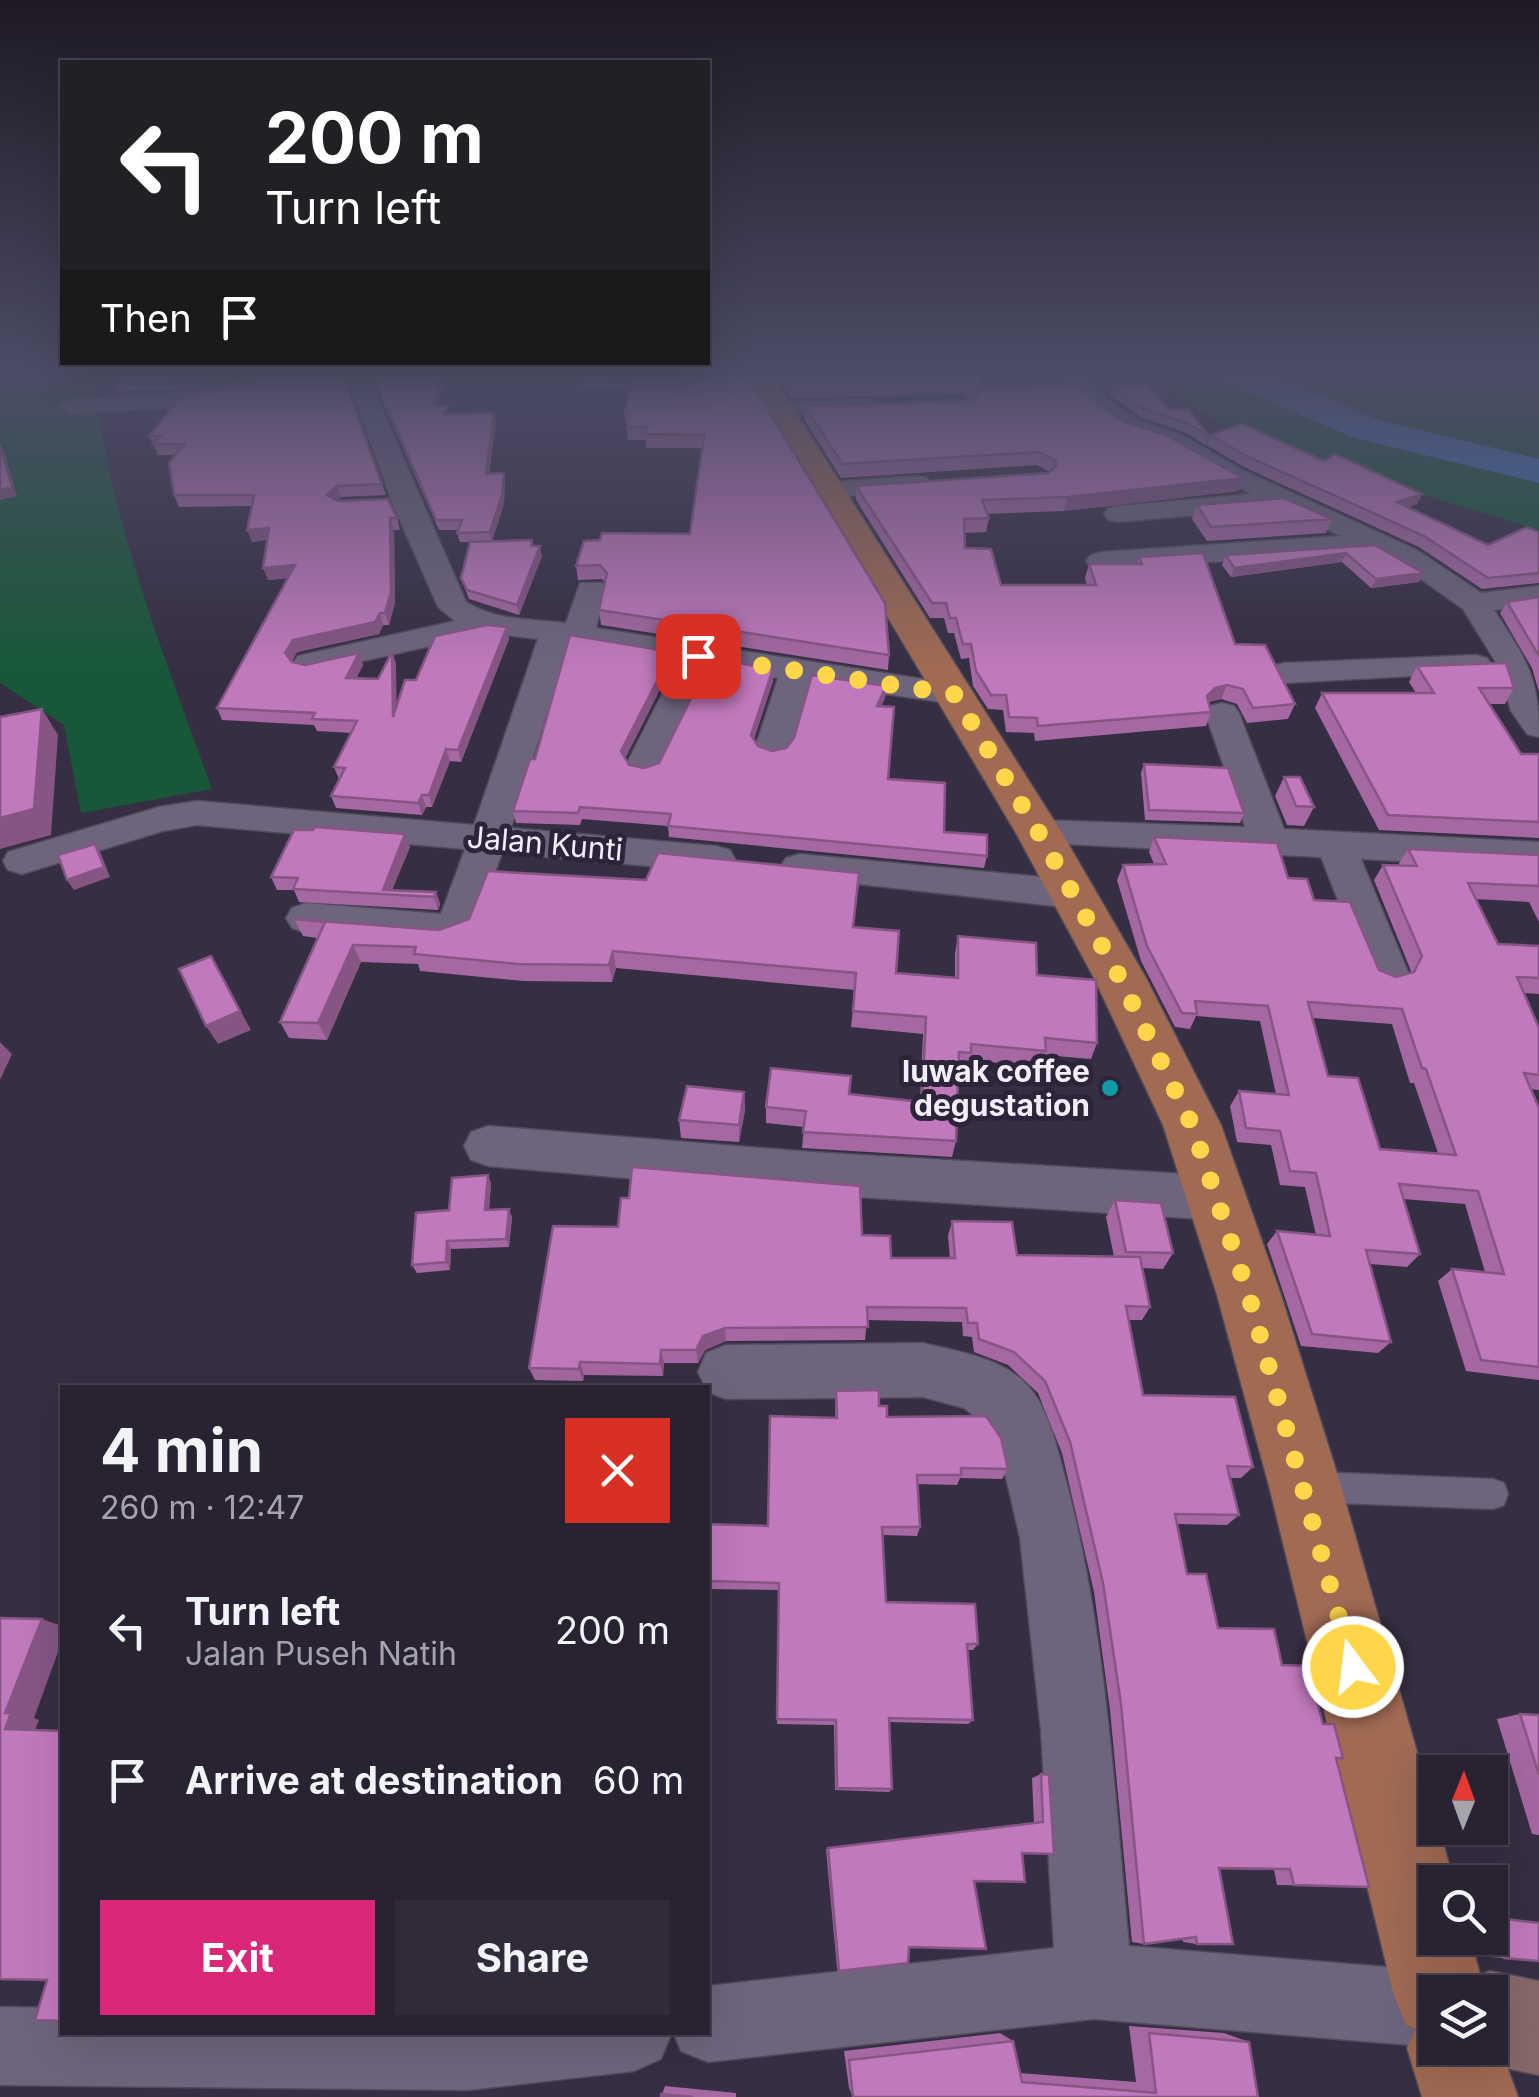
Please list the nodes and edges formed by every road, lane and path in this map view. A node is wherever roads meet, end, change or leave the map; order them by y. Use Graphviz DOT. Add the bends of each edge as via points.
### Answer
graph roads {
  1 [pos="389,473"];
  2 [pos="819,473"];
  3 [pos="1232,473"];
  4 [pos="943,483"];
  5 [pos="830,490"];
  6 [pos="1281,500"];
  7 [pos="1118,514"];
  8 [pos="1379,542"];
  9 [pos="1102,560"];
  10 [pos="591,589"];
  11 [pos="1539,595"];
  12 [pos="1475,603"];
  13 [pos="474,619"];
  14 [pos="567,632"];
  15 [pos="698,656"];
  16 [pos="309,663"];
  17 [pos="1513,664"];
  18 [pos="797,670"];
  19 [pos="1284,673"];
  20 [pos="954,694"];
  21 [pos="1222,713"];
  22 [pos="1539,728"];
  23 [pos="773,748"];
  24 [pos="644,765"];
  25 [pos="1039,833"];
  26 [pos="490,837"];
  27 [pos="1270,843"];
  28 [pos="1337,848"];
  29 [pos="1539,855"];
  30 [pos="22,861"];
  31 [pos="1073,894"];
  32 [pos="306,918"];
  33 [pos="1388,972"];
  34 [pos="488,1146"];
  35 [pos="1218,1198"];
  36 [pos="726,1372"];
  37 [pos="1304,1486"];
  38 [pos="1493,1494"];
  39 [pos="1435,1975"];
  40 [pos="1094,1981"];
  41 [pos="1418,2007"];
  42 [pos="1508,2022"];
  43 [pos="710,2024"];
  44 [pos="1539,2028"];
  45 [pos="608,2035"];
  46 [pos="0,2046"];
  47 [pos="1460,2065"];
  48 [pos="1470,2097"];
  1 -- 13 [label="street" via="453,606"];
  2 -- 5 [label="main road"];
  3 -- 6 [label="street"];
  4 -- 5 [label="street"];
  5 -- 20 [label="main road"];
  6 -- 7 [label="street"];
  6 -- 8 [label="street"];
  8 -- 9 [label="street"];
  8 -- 12 [label="street"];
  10 -- 14 [label="street"];
  11 -- 12 [label="street"];
  12 -- 17 [label="street"];
  13 -- 14 [label="street"];
  13 -- 16 [label="street"];
  14 -- 15 [label="street"];
  14 -- 26 [label="street"];
  15 -- 18 [label="street"];
  15 -- 24 [label="street"];
  17 -- 19 [label="street"];
  17 -- 22 [label="street"];
  18 -- 20 [label="street"];
  18 -- 23 [label="street"];
  20 -- 25 [label="main road"];
  21 -- 27 [label="street"];
  25 -- 27 [label="street"];
  25 -- 31 [label="main road"];
  26 -- 30 [label="street, Jalan Kunti" via="196,813"];
  26 -- 31 [label="street, Jalan Kunti"];
  26 -- 32 [label="street" via="465,912 452,928"];
  27 -- 28 [label="street"];
  28 -- 29 [label="street"];
  28 -- 33 [label="street"];
  31 -- 35 [label="main road" via="1172,1078"];
  34 -- 35 [label="street"];
  35 -- 37 [label="main road"];
  36 -- 40 [label="street" via="923,1370 978,1384 1008,1406 1026,1440 1051,1538 1075,1730"];
  37 -- 38 [label="lane"];
  37 -- 39 [label="main road"];
  40 -- 41 [label="street"];
  40 -- 43 [label="street"];
  42 -- 44 [label="main road"];
  45 -- 46 [label="street" via="468,2051"];
  47 -- 48 [label="main road"];
}
